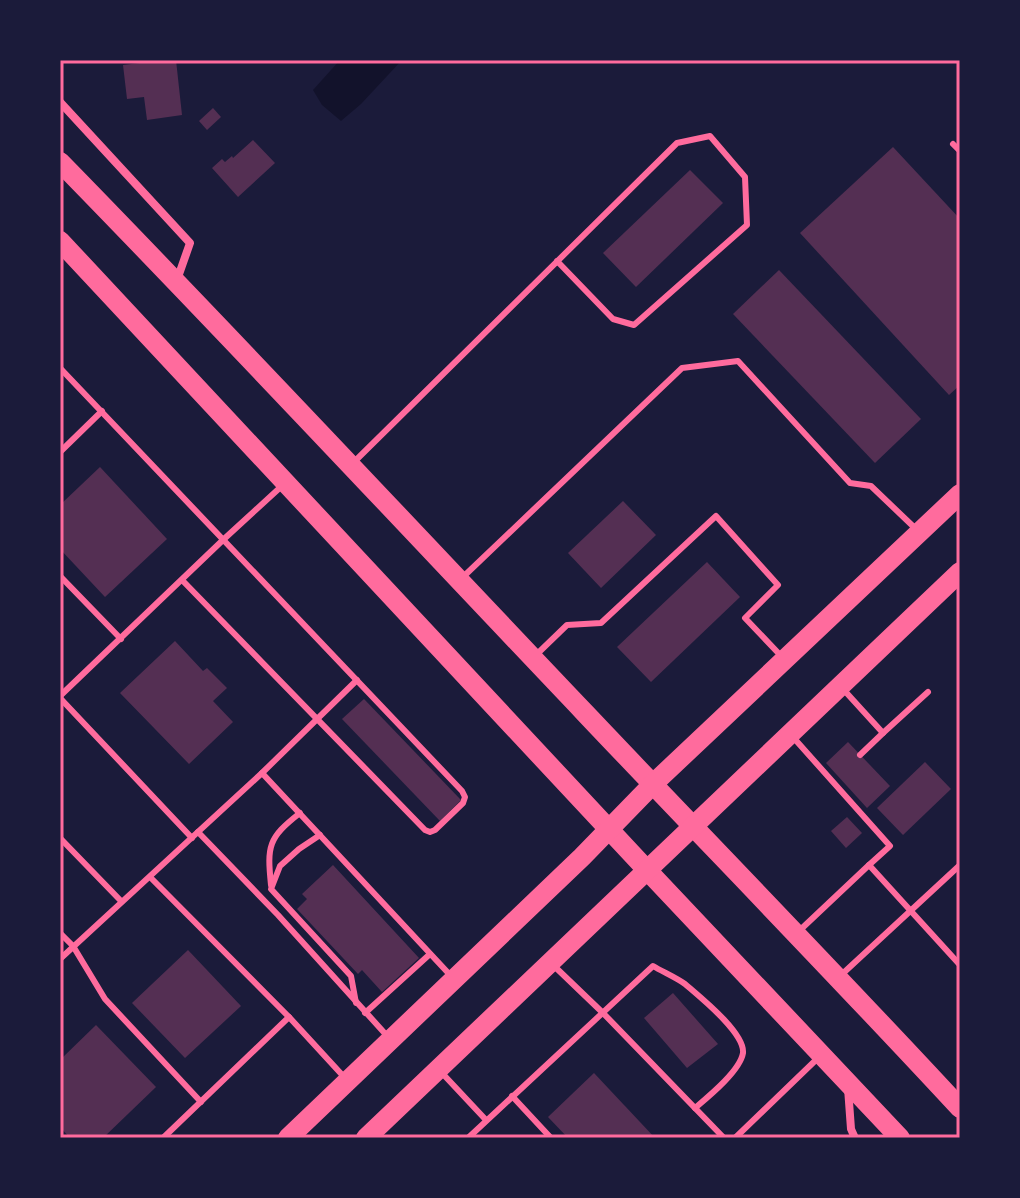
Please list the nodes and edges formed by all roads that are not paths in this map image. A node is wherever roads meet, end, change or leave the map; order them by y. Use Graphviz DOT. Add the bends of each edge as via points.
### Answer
graph roads {
  1 [pos="60,102"];
  2 [pos="953,144"];
  3 [pos="960,151"];
  4 [pos="60,162"];
  5 [pos="60,241"];
  6 [pos="557,261"];
  7 [pos="176,281"];
  8 [pos="60,368"];
  9 [pos="102,411"];
  10 [pos="60,452"];
  11 [pos="351,465"];
  12 [pos="286,482"];
  13 [pos="960,494"];
  14 [pos="919,532"];
  15 [pos="224,539"];
  16 [pos="960,572"];
  17 [pos="60,576"];
  18 [pos="182,580"];
  19 [pos="460,580"];
  20 [pos="121,639"];
  21 [pos="533,657"];
  22 [pos="785,660"];
  23 [pos="357,680"];
  24 [pos="840,686"];
  25 [pos="928,692"];
  26 [pos="60,697"];
  27 [pos="317,719"];
  28 [pos="789,733"];
  29 [pos="883,733"];
  30 [pos="860,755"];
  31 [pos="262,773"];
  32 [pos="653,784"];
  33 [pos="300,813"];
  34 [pos="692,826"];
  35 [pos="609,828"];
  36 [pos="198,832"];
  37 [pos="320,835"];
  38 [pos="60,838"];
  39 [pos="192,838"];
  40 [pos="869,865"];
  41 [pos="960,865"];
  42 [pos="646,869"];
  43 [pos="150,877"];
  44 [pos="271,889"];
  45 [pos="121,901"];
  46 [pos="910,911"];
  47 [pos="60,933"];
  48 [pos="796,934"];
  49 [pos="73,946"];
  50 [pos="430,954"];
  51 [pos="60,959"];
  52 [pos="551,963"];
  53 [pos="960,965"];
  54 [pos="838,978"];
  55 [pos="454,979"];
  56 [pos="356,1003"];
  57 [pos="365,1013"];
  58 [pos="603,1013"];
  59 [pos="289,1017"];
  60 [pos="391,1040"];
  61 [pos="821,1055"];
  62 [pos="439,1069"];
  63 [pos="347,1081"];
  64 [pos="848,1083"];
  65 [pos="512,1096"];
  66 [pos="201,1102"];
  67 [pos="695,1108"];
  68 [pos="960,1108"];
  69 [pos="486,1120"];
  70 [pos="163,1138"];
  71 [pos="288,1138"];
  72 [pos="366,1138"];
  73 [pos="468,1138"];
  74 [pos="551,1138"];
  75 [pos="724,1138"];
  76 [pos="735,1138"];
  77 [pos="855,1138"];
  78 [pos="900,1138"];
  1 -- 7 [label="street" via="190,243"];
  2 -- 3 [label="lane"];
  4 -- 7 [label="main road"];
  5 -- 12 [label="main road"];
  6 -- 6 [label="lane" via="677,143 710,136 745,177 747,225 634,325 613,319"];
  6 -- 11 [label="lane"];
  7 -- 11 [label="main road"];
  8 -- 9 [label="lane"];
  9 -- 10 [label="lane"];
  9 -- 15 [label="lane"];
  11 -- 19 [label="main road"];
  12 -- 15 [label="lane"];
  12 -- 35 [label="main road"];
  13 -- 14 [label="main road"];
  14 -- 19 [label="lane" via="871,486 850,483 738,361 682,368"];
  14 -- 22 [label="main road"];
  15 -- 18 [label="lane"];
  15 -- 23 [label="lane"];
  16 -- 24 [label="main road"];
  17 -- 20 [label="lane"];
  18 -- 20 [label="lane"];
  18 -- 27 [label="lane"];
  19 -- 21 [label="main road"];
  20 -- 26 [label="lane"];
  21 -- 22 [label="lane" via="567,625 601,623 716,516 778,585 745,618"];
  21 -- 32 [label="main road"];
  22 -- 32 [label="main road"];
  23 -- 27 [label="lane"];
  23 -- 27 [label="lane" via="462,791 463,803 435,830 425,830"];
  24 -- 28 [label="main road"];
  24 -- 29 [label="lane"];
  25 -- 29 [label="lane"];
  26 -- 39 [label="lane"];
  27 -- 31 [label="lane"];
  28 -- 34 [label="main road"];
  28 -- 40 [label="lane" via="890,846"];
  29 -- 30 [label="lane"];
  31 -- 33 [label="lane"];
  31 -- 36 [label="lane"];
  32 -- 34 [label="main road"];
  32 -- 35 [label="main road"];
  33 -- 37 [label="lane"];
  33 -- 44 [label="lane" via="275,837 268,855"];
  34 -- 42 [label="main road"];
  34 -- 48 [label="main road"];
  35 -- 42 [label="main road"];
  35 -- 55 [label="main road"];
  36 -- 39 [label="lane"];
  36 -- 56 [label="lane"];
  37 -- 44 [label="lane" via="280,866"];
  37 -- 50 [label="lane"];
  38 -- 45 [label="lane"];
  39 -- 43 [label="lane"];
  40 -- 46 [label="lane"];
  40 -- 48 [label="lane"];
  41 -- 46 [label="lane"];
  42 -- 52 [label="main road"];
  42 -- 61 [label="main road"];
  43 -- 45 [label="lane"];
  43 -- 59 [label="lane"];
  44 -- 56 [label="lane" via="351,976"];
  45 -- 49 [label="lane"];
  46 -- 53 [label="lane"];
  46 -- 54 [label="lane"];
  47 -- 49 [label="lane"];
  48 -- 54 [label="main road"];
  49 -- 51 [label="lane"];
  49 -- 66 [label="lane" via="105,999"];
  50 -- 55 [label="lane"];
  50 -- 57 [label="lane"];
  52 -- 58 [label="lane"];
  52 -- 62 [label="main road"];
  54 -- 68 [label="main road"];
  55 -- 60 [label="main road"];
  56 -- 57 [label="lane"];
  57 -- 60 [label="lane"];
  58 -- 65 [label="lane"];
  58 -- 67 [label="lane"];
  58 -- 67 [label="lane" via="653,966 683,983 733,1029 743,1055 725,1083"];
  59 -- 63 [label="lane"];
  59 -- 66 [label="lane"];
  60 -- 63 [label="main road"];
  61 -- 64 [label="main road"];
  61 -- 76 [label="lane"];
  62 -- 69 [label="lane"];
  62 -- 72 [label="main road"];
  63 -- 71 [label="main road"];
  64 -- 77 [label="street"];
  64 -- 78 [label="main road"];
  65 -- 69 [label="lane"];
  65 -- 74 [label="lane"];
  66 -- 70 [label="lane"];
  67 -- 75 [label="lane"];
  69 -- 73 [label="lane"];
}
